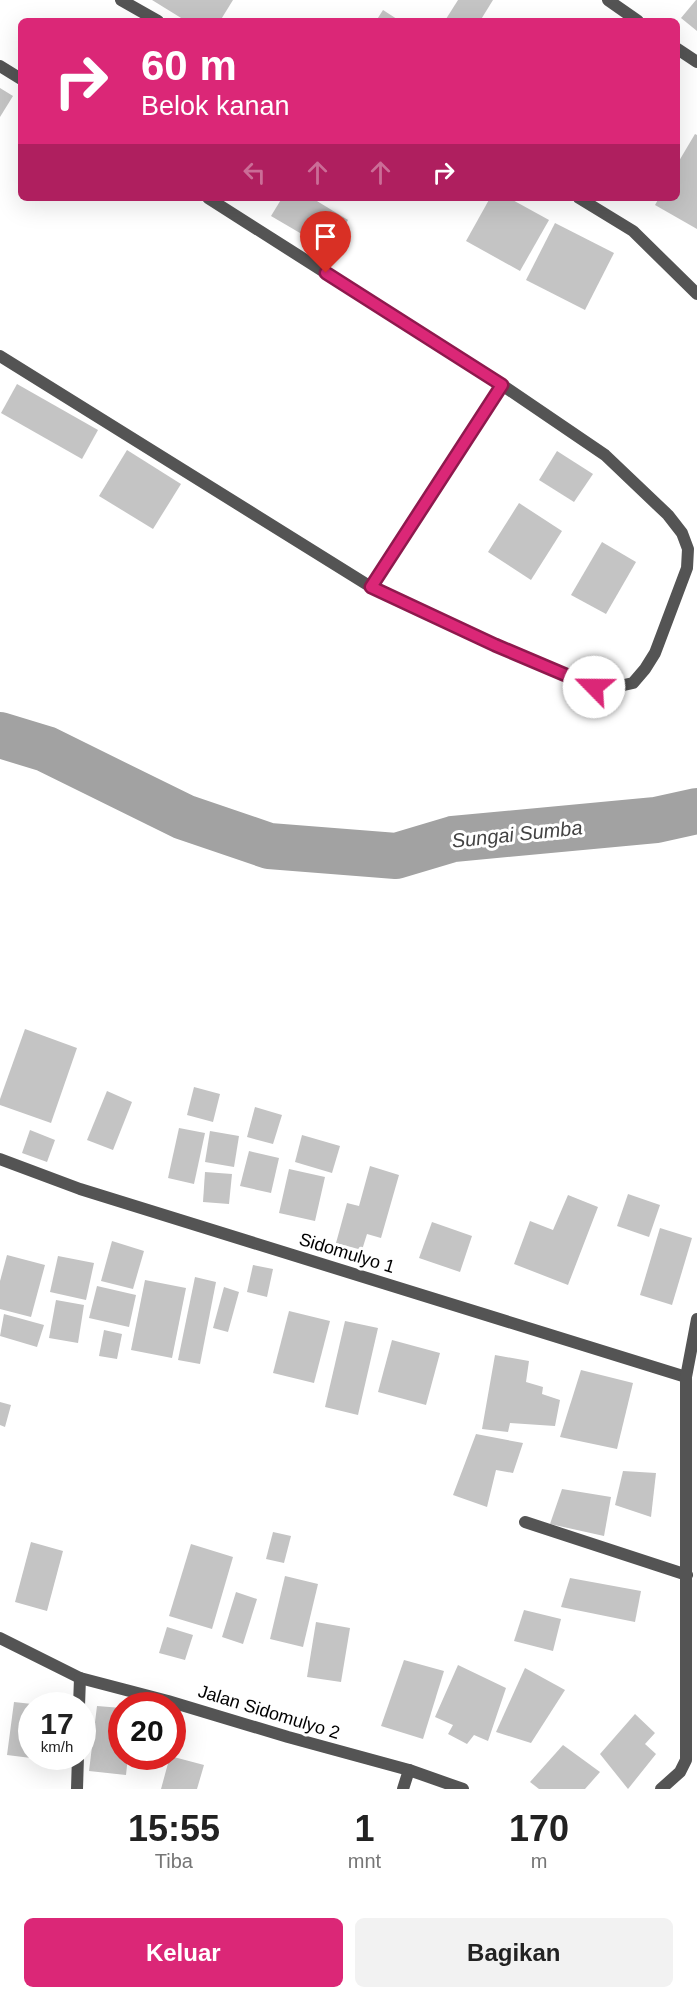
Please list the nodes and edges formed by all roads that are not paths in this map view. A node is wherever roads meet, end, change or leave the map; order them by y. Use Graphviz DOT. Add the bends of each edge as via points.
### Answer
graph roads {
  1 [pos="121,0"];
  2 [pos="608,0"];
  3 [pos="153,18"];
  4 [pos="634,18"];
  5 [pos="680,51"];
  6 [pos="697,62"];
  7 [pos="0,66"];
  8 [pos="18,77"];
  9 [pos="213,201"];
  10 [pos="584,201"];
  11 [pos="697,294"];
  12 [pos="0,356"];
  13 [pos="502,385"];
  14 [pos="371,587"];
  15 [pos="0,1159"];
  16 [pos="697,1319"];
  17 [pos="686,1377"];
  18 [pos="525,1522"];
  19 [pos="687,1575"];
  20 [pos="0,1638"];
  21 [pos="80,1678"];
  22 [pos="80,1692"];
  23 [pos="78,1770"];
  24 [pos="409,1770"];
  25 [pos="77,1789"];
  26 [pos="403,1789"];
  27 [pos="463,1789"];
  28 [pos="661,1789"];
  1 -- 3 [label="street"];
  2 -- 4 [label="street"];
  5 -- 6 [label="street"];
  7 -- 8 [label="street"];
  9 -- 13 [label="street"];
  10 -- 11 [label="street" via="633,231"];
  12 -- 14 [label="street"];
  13 -- 14 [label="street"];
  13 -- 14 [label="street" via="605,455 682,533 688,549 687,568 655,653 645,669 633,683 594,687"];
  15 -- 17 [label="street, Sidomulyo 1" via="91,1193"];
  16 -- 17 [label="street"];
  17 -- 19 [label="street"];
  18 -- 19 [label="street"];
  19 -- 28 [label="street" via="686,1760 680,1772"];
  20 -- 21 [label="street, Jalan Sidomulyo 2"];
  21 -- 22 [label="street"];
  21 -- 24 [label="street, Jalan Sidomulyo 2"];
  23 -- 25 [label="street"];
  24 -- 26 [label="street"];
  24 -- 27 [label="street, Jalan Sidomulyo 2"];
}
